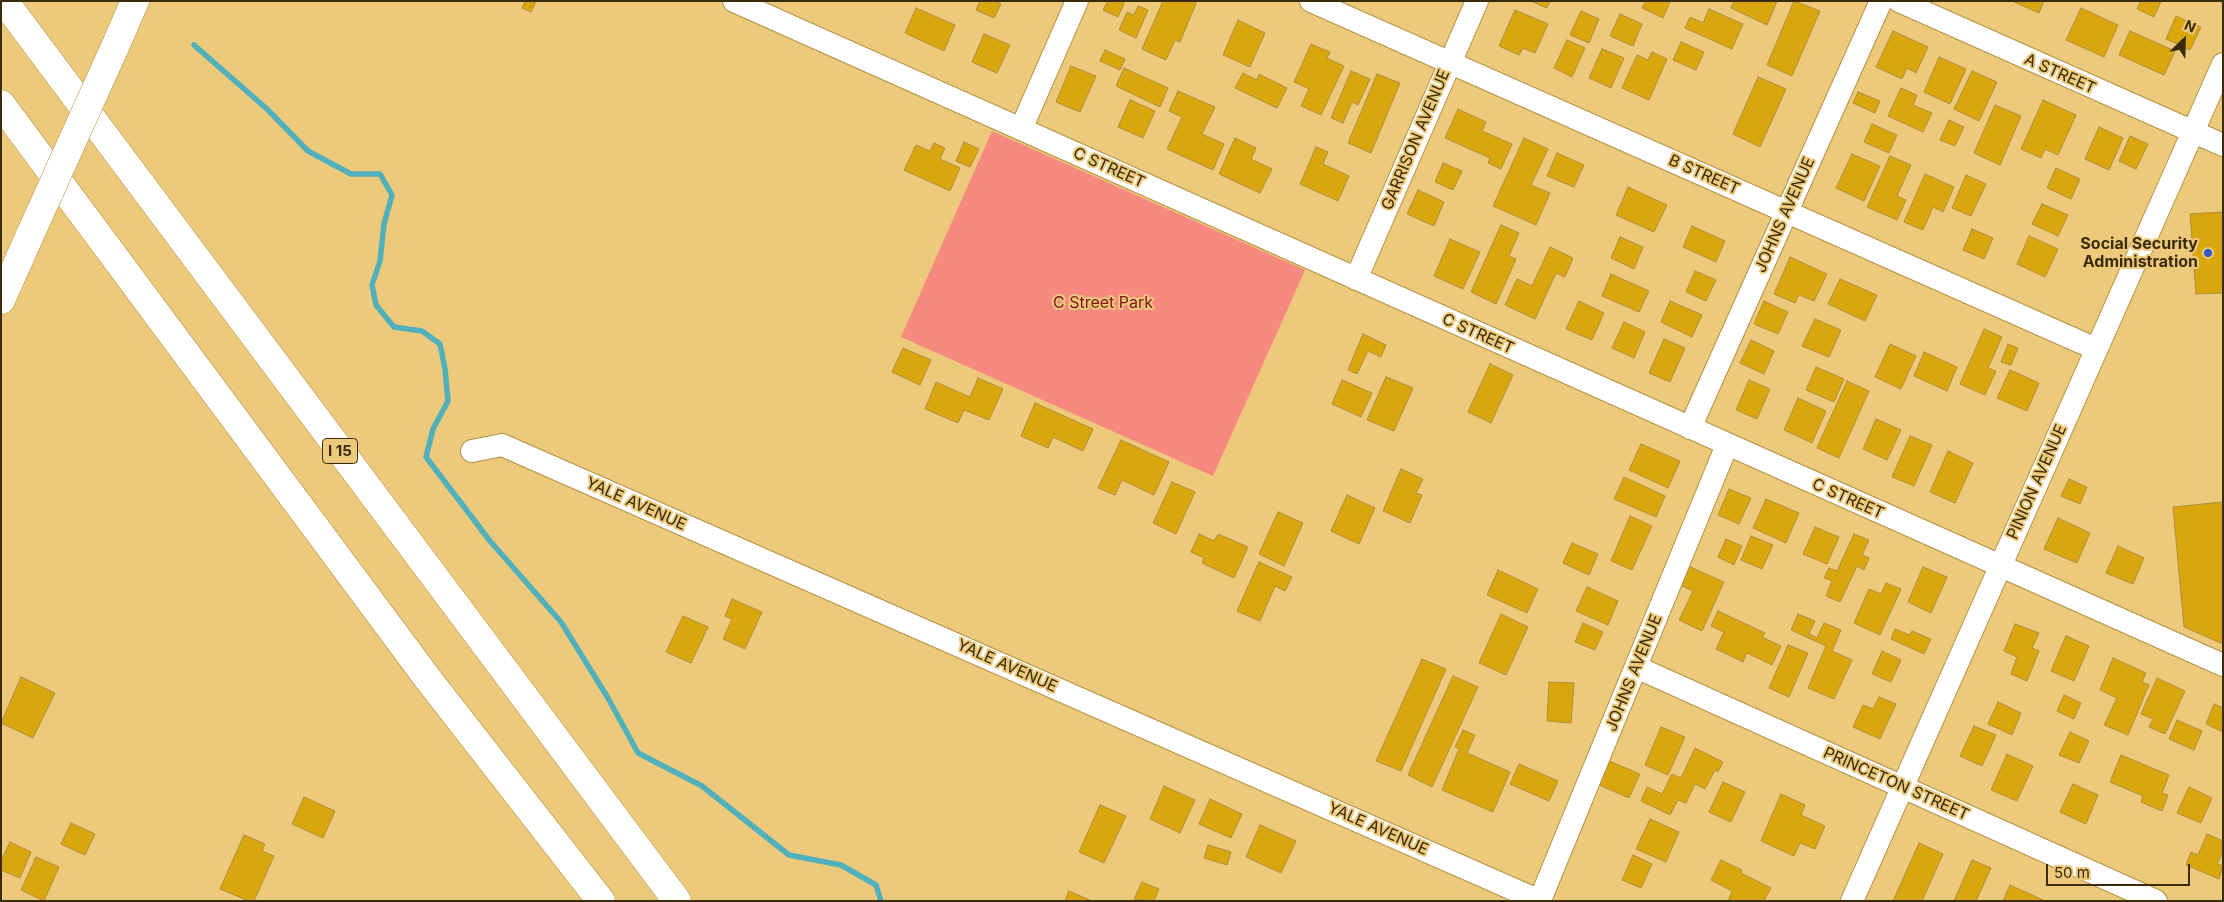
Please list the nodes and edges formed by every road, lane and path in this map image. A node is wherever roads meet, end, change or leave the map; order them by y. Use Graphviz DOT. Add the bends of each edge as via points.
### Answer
graph roads {
  1 [pos="4,1"];
  2 [pos="135,1"];
  3 [pos="734,1"];
  4 [pos="1078,1"];
  5 [pos="1311,1"];
  6 [pos="1477,1"];
  7 [pos="1881,1"];
  8 [pos="1898,1"];
  9 [pos="1450,63"];
  10 [pos="2223,64"];
  11 [pos="1,104"];
  12 [pos="1020,129"];
  13 [pos="2192,133"];
  14 [pos="2223,145"];
  15 [pos="1786,212"];
  16 [pos="1356,279"];
  17 [pos="1,300"];
  18 [pos="2096,349"];
  19 [pos="1690,428"];
  20 [pos="1728,445"];
  21 [pos="472,451"];
  22 [pos="2000,567"];
  23 [pos="2223,665"];
  24 [pos="1636,667"];
  25 [pos="1902,787"];
  26 [pos="601,901"];
  27 [pos="677,901"];
  28 [pos="1540,901"];
  29 [pos="1852,901"];
  30 [pos="2156,901"];
  1 -- 27 [label="main road, I 15"];
  2 -- 17 [label="main road, bridge"];
  3 -- 12 [label="street, C STREET"];
  4 -- 12 [label="street"];
  5 -- 9 [label="street, B STREET"];
  6 -- 9 [label="street, GARRISON AVENUE"];
  7 -- 15 [label="street, JOHNS AVENUE"];
  8 -- 13 [label="street, A STREET"];
  9 -- 15 [label="street, B STREET"];
  9 -- 16 [label="street, GARRISON AVENUE"];
  10 -- 13 [label="street, PINION AVENUE"];
  11 -- 26 [label="main road" via="428,679"];
  12 -- 16 [label="street, C STREET"];
  13 -- 14 [label="street, A STREET"];
  13 -- 18 [label="street, PINION AVENUE"];
  15 -- 18 [label="street, B STREET"];
  15 -- 19 [label="street, JOHNS AVENUE"];
  16 -- 19 [label="street, C STREET"];
  18 -- 22 [label="street, PINION AVENUE"];
  19 -- 20 [label="street, C STREET"];
  20 -- 22 [label="street, C STREET"];
  20 -- 24 [label="street, JOHNS AVENUE"];
  21 -- 28 [label="street, YALE AVENUE" via="502,445"];
  22 -- 23 [label="street, C STREET"];
  22 -- 25 [label="street, PINION AVENUE"];
  24 -- 25 [label="street, PRINCETON STREET"];
  24 -- 28 [label="street, JOHNS AVENUE"];
  25 -- 29 [label="street, PINION AVENUE"];
  25 -- 30 [label="street, PRINCETON STREET"];
}
